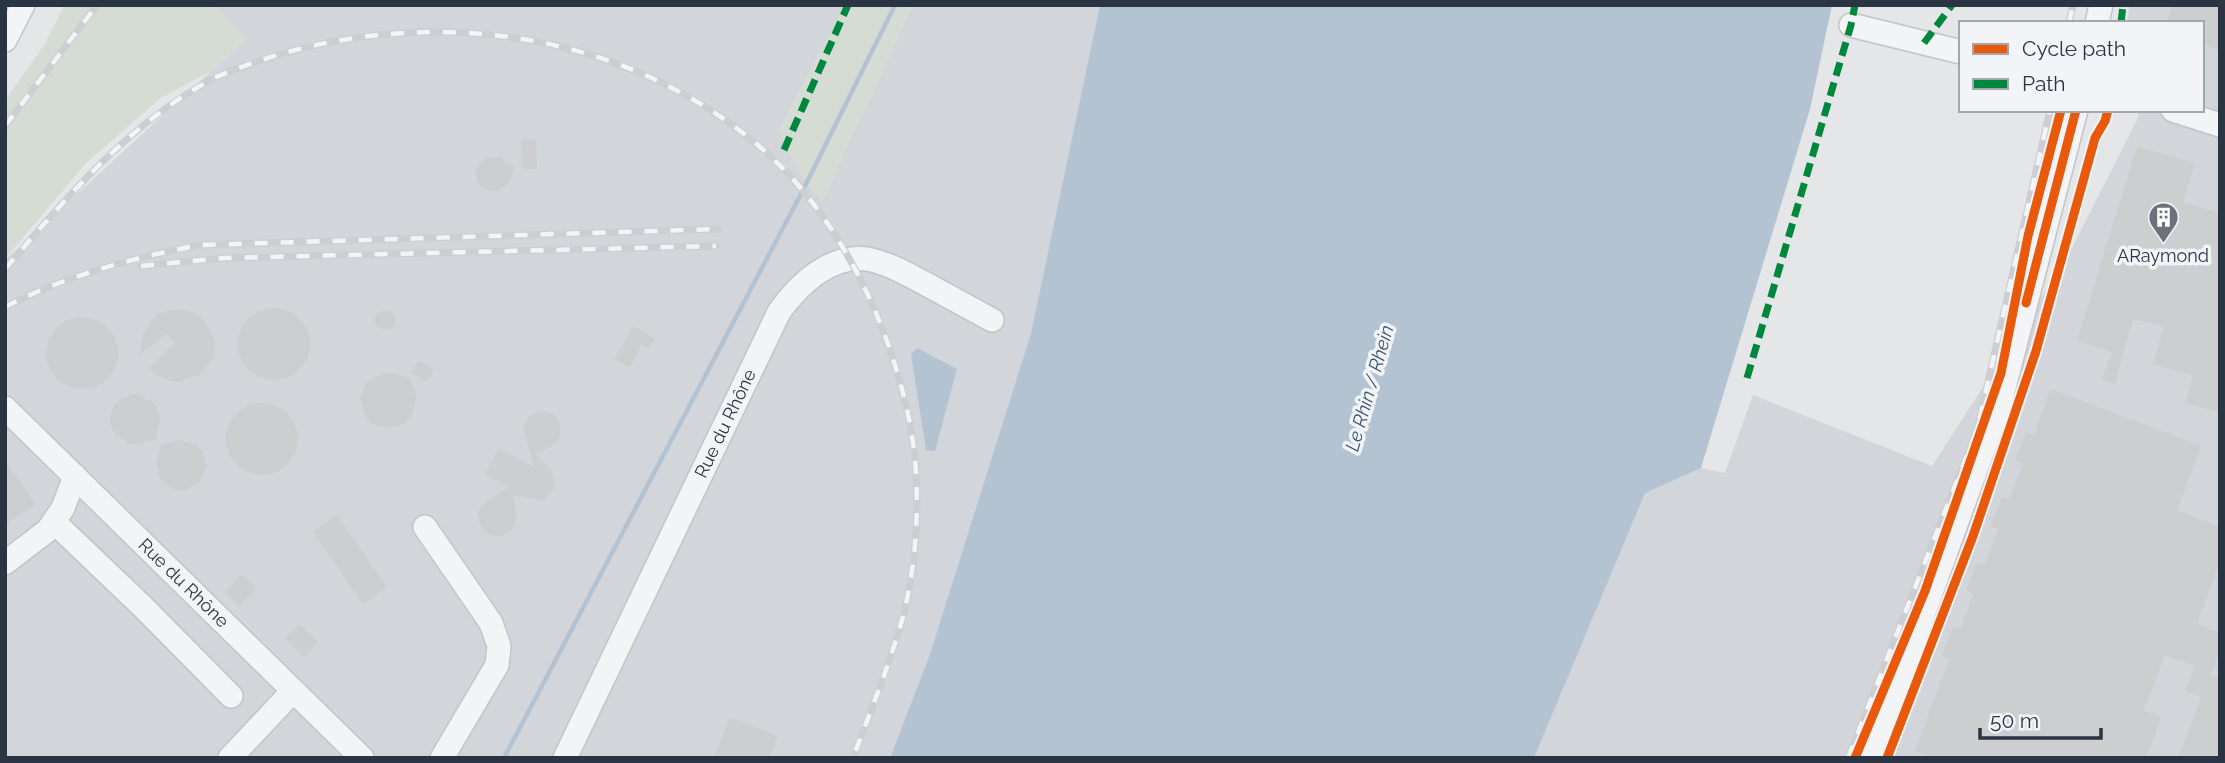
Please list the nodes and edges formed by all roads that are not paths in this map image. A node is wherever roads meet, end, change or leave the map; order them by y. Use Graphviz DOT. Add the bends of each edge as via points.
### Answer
graph roads {
  1 [pos="23,5"];
  2 [pos="1852,25"];
  3 [pos="5,40"];
  4 [pos="1959,52"];
  5 [pos="2075,112"];
  6 [pos="2179,112"];
  7 [pos="2220,125"];
  8 [pos="992,320"];
  9 [pos="5,408"];
  10 [pos="75,476"];
  11 [pos="54,522"];
  12 [pos="425,527"];
  13 [pos="5,563"];
  14 [pos="293,691"];
  15 [pos="231,696"];
  16 [pos="230,758"];
  17 [pos="362,758"];
  18 [pos="442,758"];
  19 [pos="565,758"];
  20 [pos="1871,758"];
  1 -- 3 [label="street"];
  2 -- 4 [label="street"];
  5 -- 20 [label="street" via="2000,404"];
  6 -- 7 [label="street"];
  8 -- 19 [label="street, Rue du Rhône" via="893,267 866,259 828,267 793,293 779,312"];
  9 -- 10 [label="street, Rue du Rhône"];
  10 -- 11 [label="street"];
  10 -- 14 [label="street, Rue du Rhône"];
  11 -- 13 [label="street"];
  11 -- 15 [label="street"];
  12 -- 18 [label="street" via="491,623 499,646 497,665"];
  14 -- 16 [label="street"];
  14 -- 17 [label="street, Rue du Rhône"];
}
